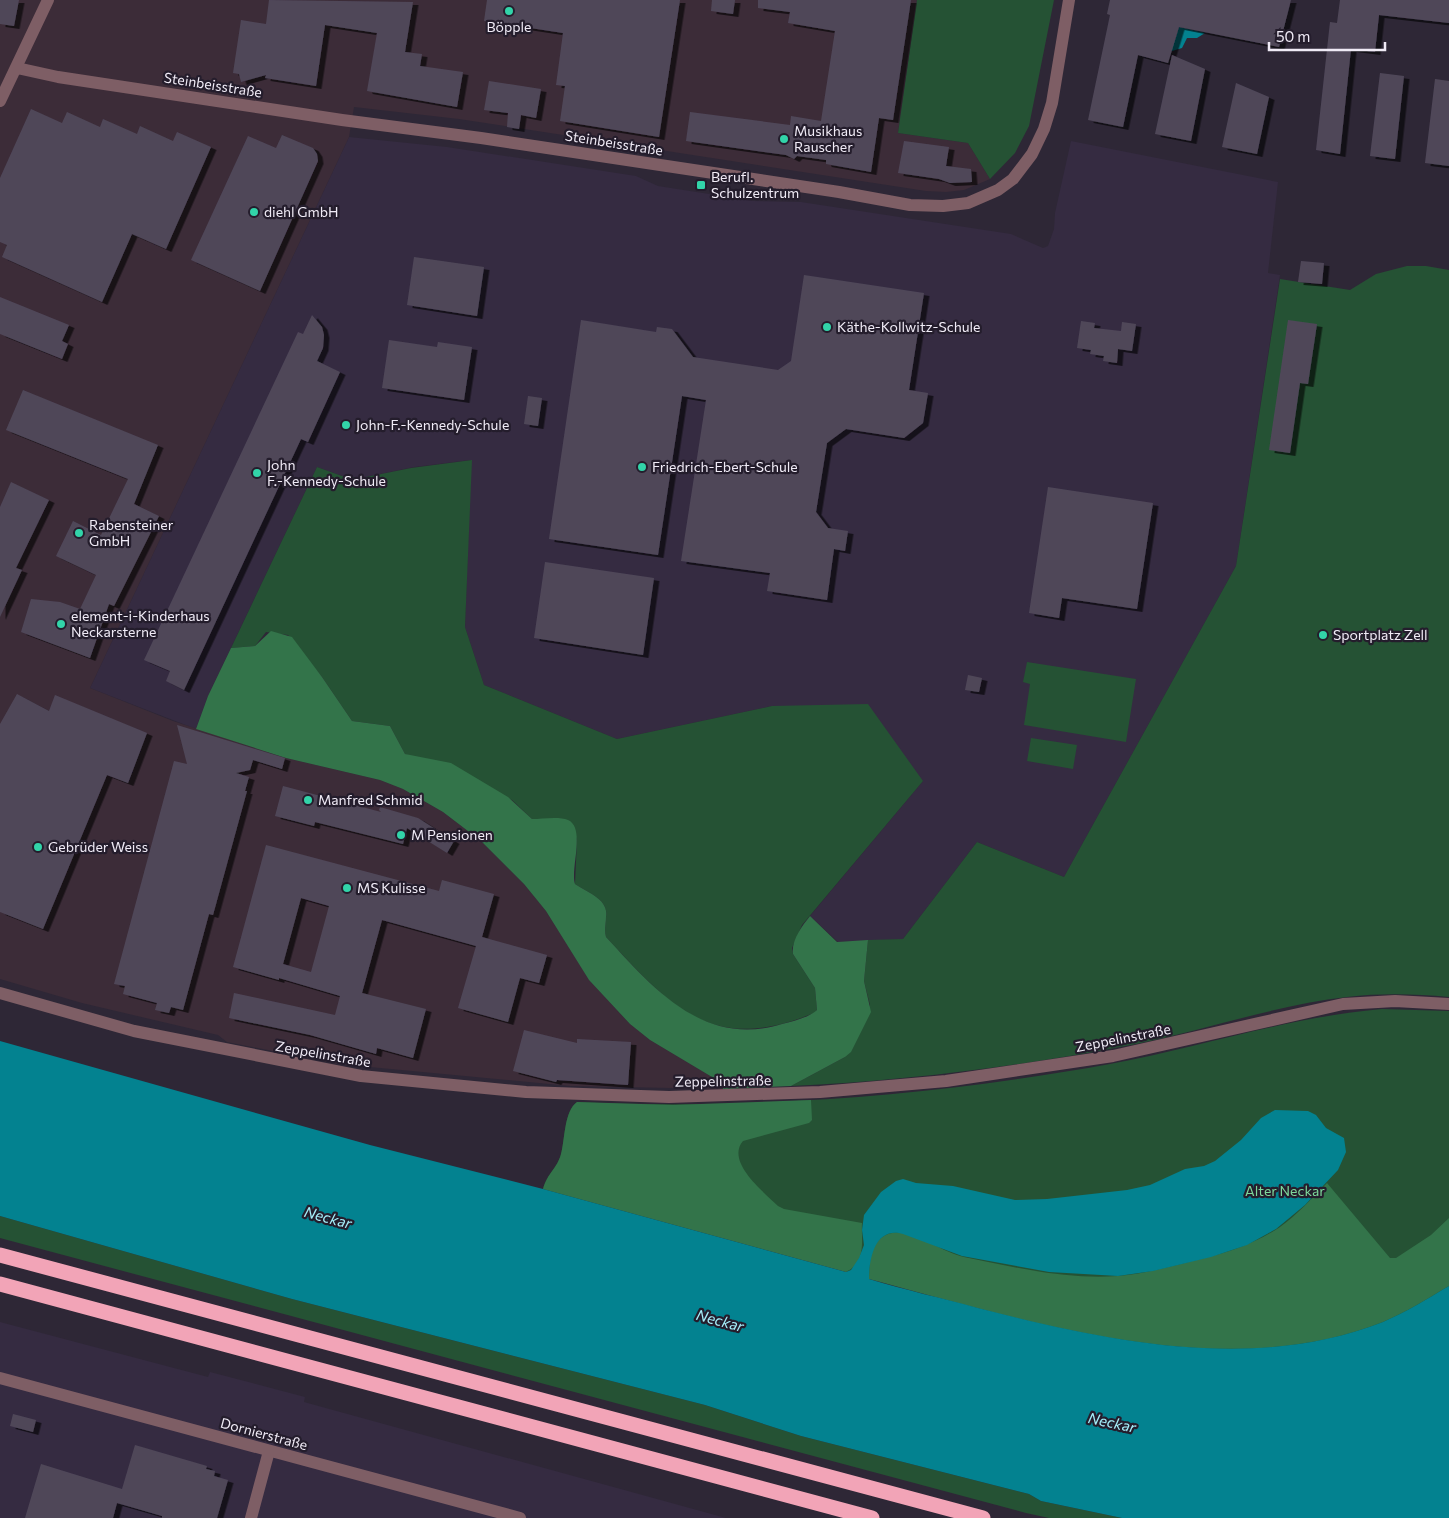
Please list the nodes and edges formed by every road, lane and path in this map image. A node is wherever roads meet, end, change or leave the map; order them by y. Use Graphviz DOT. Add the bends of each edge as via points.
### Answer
graph roads {
  1 [pos="48,0"];
  2 [pos="1069,0"];
  3 [pos="16,68"];
  4 [pos="0,101"];
  5 [pos="0,993"];
  6 [pos="1449,1004"];
  7 [pos="0,1254"];
  8 [pos="0,1284"];
  9 [pos="0,1378"];
  10 [pos="269,1451"];
  11 [pos="250,1518"];
  12 [pos="520,1518"];
  13 [pos="872,1518"];
  14 [pos="983,1518"];
  1 -- 3 [label="street"];
  2 -- 3 [label="street, Steinbeisstraße" via="1052,103 1032,154 1013,179 998,190 979,200 943,206 910,205"];
  3 -- 4 [label="street"];
  5 -- 6 [label="street, Zeppelinstraße" via="134,1031 361,1076 526,1092 668,1097 820,1092 946,1081 1113,1056 1343,1004 1395,1001"];
  7 -- 14 [label="highway"];
  8 -- 13 [label="highway"];
  9 -- 10 [label="street, Dornierstraße"];
  10 -- 11 [label="street"];
  10 -- 12 [label="street, Dornierstraße"];
}
